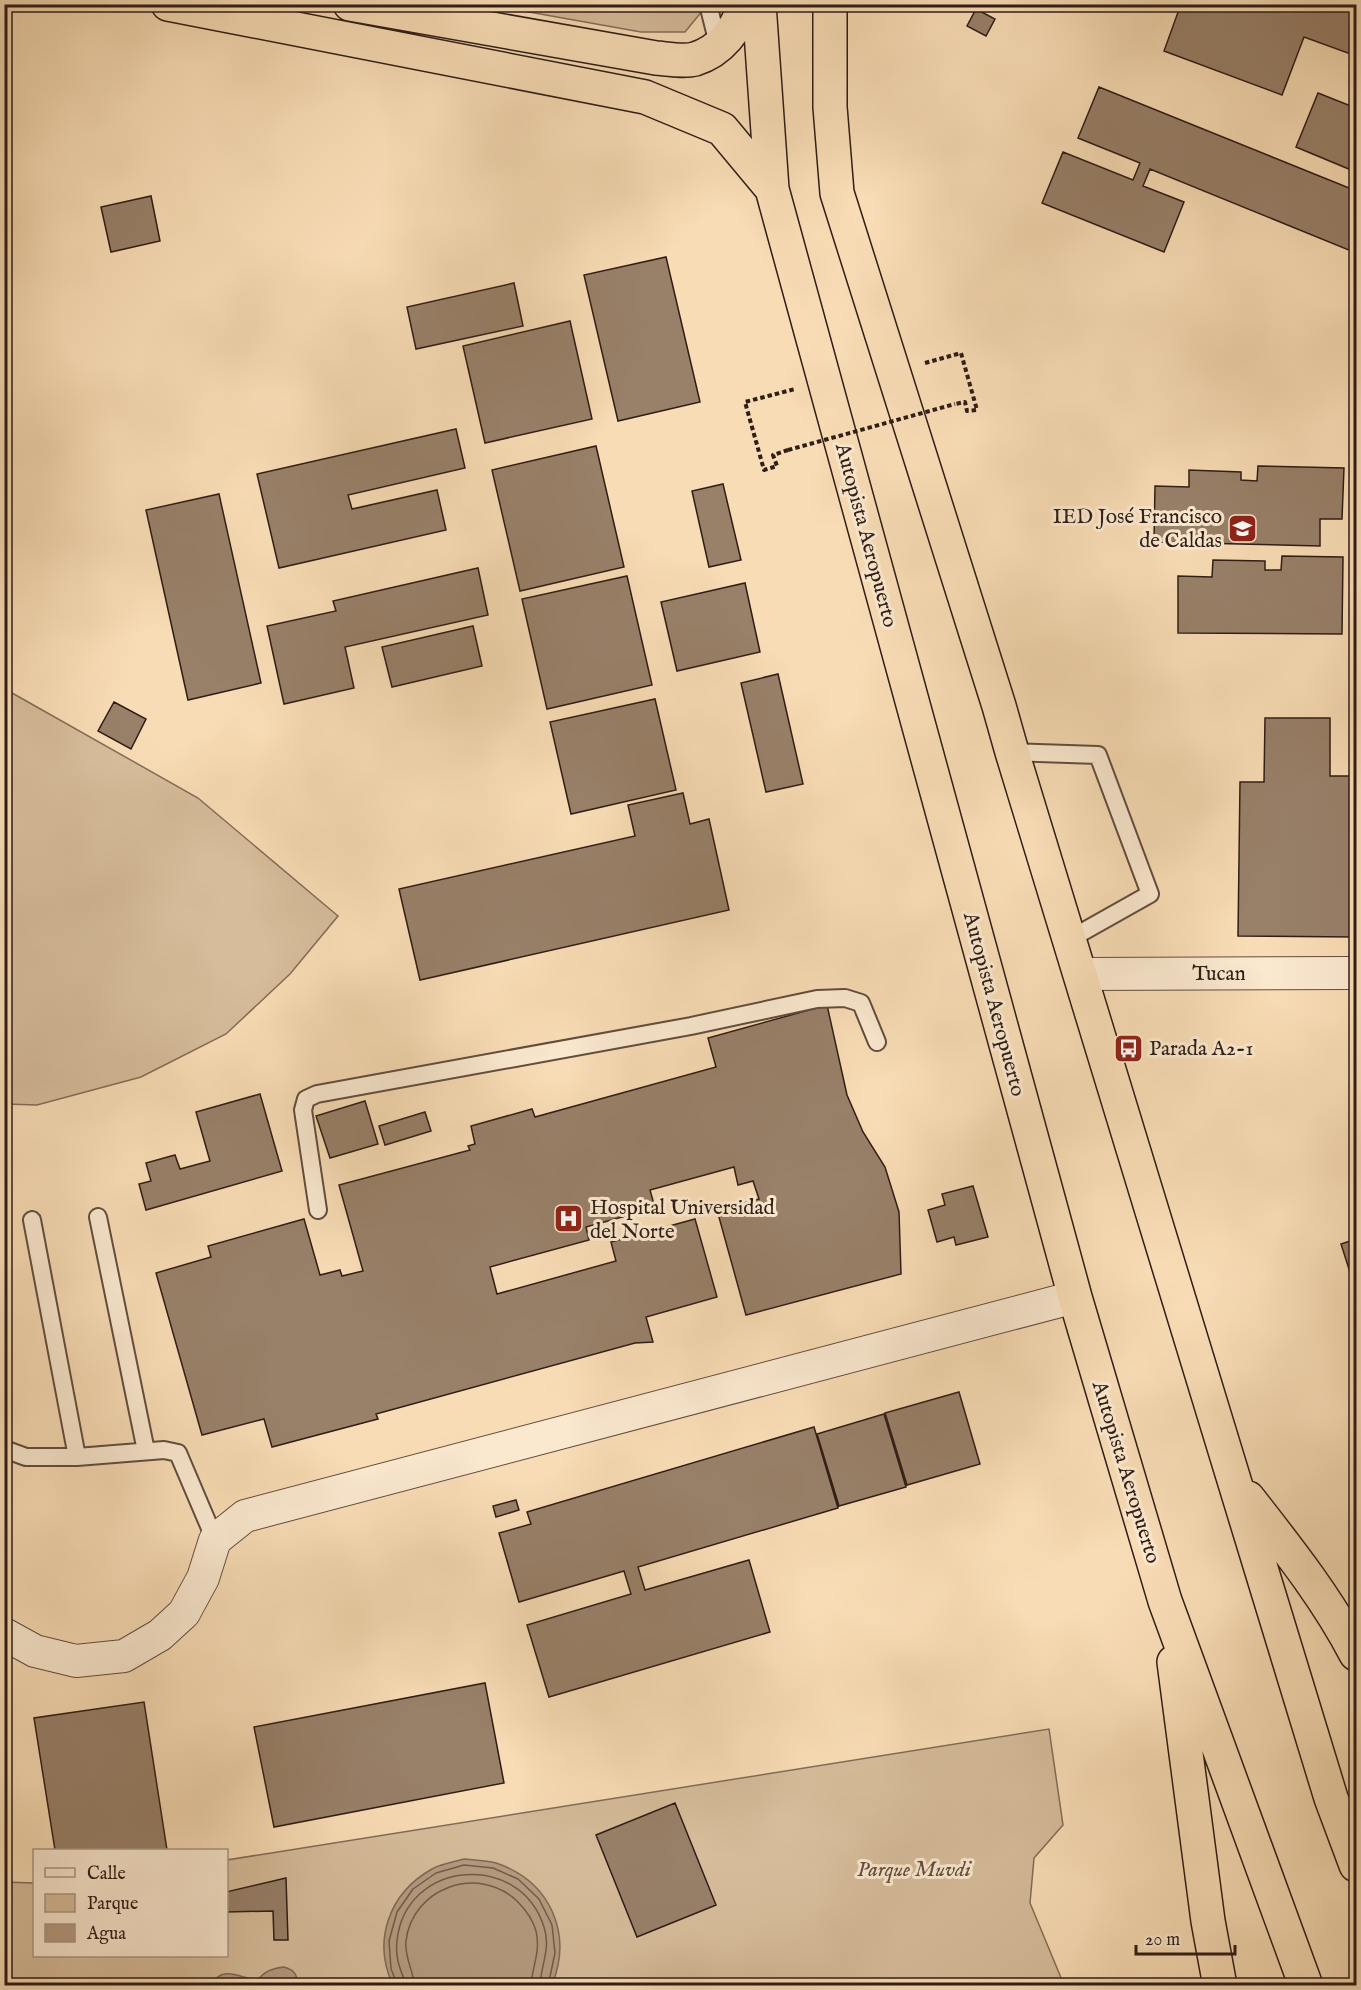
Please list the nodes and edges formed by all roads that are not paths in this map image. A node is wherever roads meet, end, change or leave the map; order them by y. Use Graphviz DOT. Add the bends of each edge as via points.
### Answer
graph roads {
  1 [pos="168,4"];
  2 [pos="350,4"];
  3 [pos="708,4"];
  4 [pos="745,4"];
  5 [pos="759,4"];
  6 [pos="830,4"];
  7 [pos="718,48"];
  8 [pos="772,189"];
  9 [pos="1012,752"];
  10 [pos="1070,939"];
  11 [pos="1356,973"];
  12 [pos="1081,974"];
  13 [pos="877,1042"];
  14 [pos="318,1210"];
  15 [pos="98,1217"];
  16 [pos="32,1220"];
  17 [pos="1075,1297"];
  18 [pos="4,1449"];
  19 [pos="146,1451"];
  20 [pos="77,1457"];
  21 [pos="1236,1483"];
  22 [pos="214,1540"];
  23 [pos="1166,1601"];
  24 [pos="4,1634"];
  25 [pos="1356,1654"];
  26 [pos="1356,1864"];
  27 [pos="1220,1986"];
  28 [pos="1306,1986"];
  1 -- 8 [label="highway" via="645,97 722,129"];
  2 -- 7 [label="highway" via="656,58 693,60"];
  3 -- 7 [label="lane"];
  4 -- 7 [label="highway" via="740,21"];
  5 -- 8 [label="highway, Autopista Aeropuerto"];
  6 -- 9 [label="highway" via="830,107 837,193"];
  8 -- 17 [label="highway, Autopista Aeropuerto"];
  9 -- 10 [label="highway"];
  9 -- 10 [label="lane" via="1098,754 1150,894"];
  10 -- 12 [label="highway"];
  11 -- 12 [label="street, Tucan"];
  12 -- 21 [label="highway"];
  13 -- 14 [label="lane" via="861,1003 845,998 817,999 317,1094 306,1099 303,1110"];
  15 -- 19 [label="lane"];
  16 -- 20 [label="lane"];
  17 -- 22 [label="street" via="245,1516"];
  17 -- 23 [label="highway, Autopista Aeropuerto"];
  18 -- 20 [label="lane" via="26,1457"];
  19 -- 20 [label="lane"];
  19 -- 22 [label="lane" via="178,1453"];
  21 -- 25 [label="highway" via="1302,1567"];
  21 -- 26 [label="highway" via="1331,1798"];
  22 -- 24 [label="street" via="203,1578 184,1613 160,1635 124,1656 76,1661 35,1652"];
  23 -- 27 [label="highway"];
  23 -- 28 [label="highway, Autopista Aeropuerto"];
}
